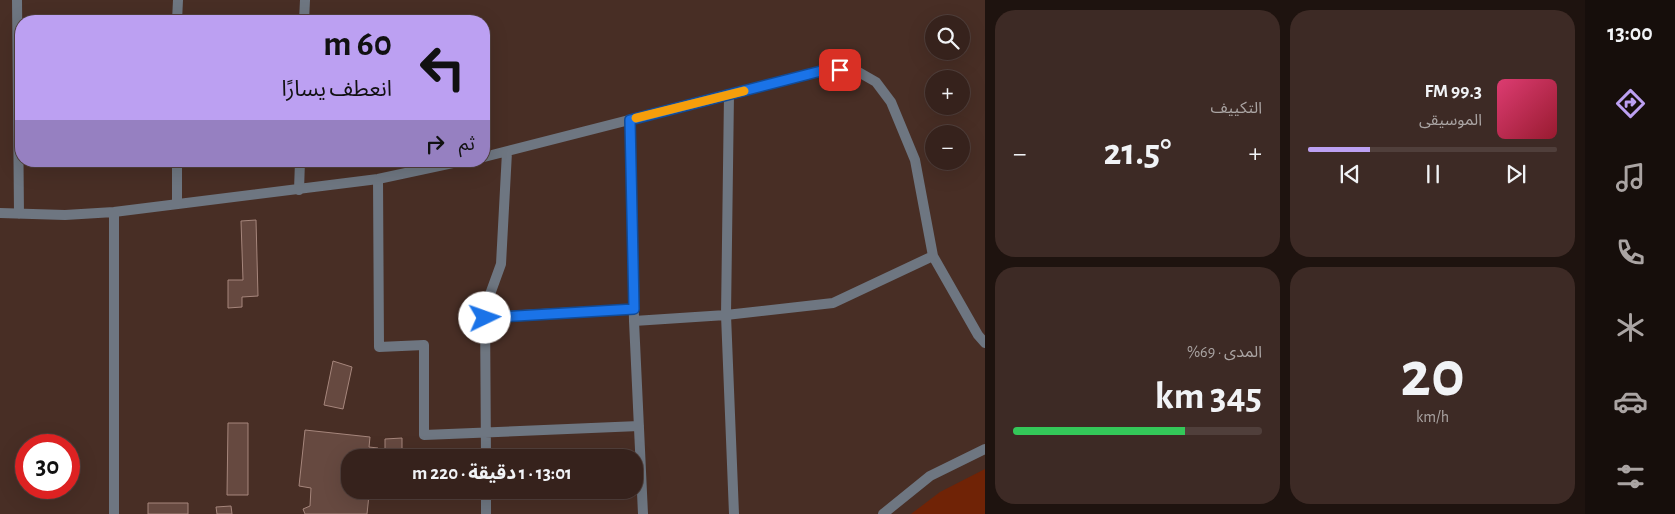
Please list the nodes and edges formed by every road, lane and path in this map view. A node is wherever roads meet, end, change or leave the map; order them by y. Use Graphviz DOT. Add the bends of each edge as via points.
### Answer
graph roads {
  1 [pos="17,0"];
  2 [pos="178,0"];
  3 [pos="305,0"];
  4 [pos="18,15"];
  5 [pos="177,15"];
  6 [pos="304,15"];
  7 [pos="729,94"];
  8 [pos="630,120"];
  9 [pos="507,152"];
  10 [pos="490,156"];
  11 [pos="19,167"];
  12 [pos="177,167"];
  13 [pos="300,167"];
  14 [pos="434,167"];
  15 [pos="378,179"];
  16 [pos="299,190"];
  17 [pos="177,204"];
  18 [pos="114,212"];
  19 [pos="0,213"];
  20 [pos="19,214"];
  21 [pos="933,256"];
  22 [pos="634,309"];
  23 [pos="726,315"];
  24 [pos="485,318"];
  25 [pos="634,321"];
  26 [pos="985,343"];
  27 [pos="639,426"];
  28 [pos="486,433"];
  29 [pos="486,449"];
  30 [pos="985,449"];
  31 [pos="486,499"];
  32 [pos="114,514"];
  33 [pos="486,514"];
  34 [pos="643,514"];
  35 [pos="734,514"];
  36 [pos="883,514"];
  1 -- 4 [label="street"];
  2 -- 5 [label="street"];
  3 -- 6 [label="street"];
  7 -- 8 [label="street"];
  7 -- 21 [label="street" via="825,70 855,70 876,82 892,102 916,160"];
  7 -- 23 [label="street"];
  8 -- 9 [label="street"];
  8 -- 22 [label="street"];
  9 -- 10 [label="street"];
  9 -- 24 [label="street" via="501,264 485,308"];
  11 -- 20 [label="street"];
  12 -- 17 [label="street"];
  13 -- 16 [label="street"];
  14 -- 15 [label="street"];
  15 -- 16 [label="street"];
  15 -- 28 [label="street" via="379,346 424,345 424,435"];
  16 -- 17 [label="street"];
  17 -- 18 [label="street"];
  18 -- 20 [label="street"];
  18 -- 32 [label="street"];
  19 -- 20 [label="street"];
  21 -- 23 [label="street" via="832,303"];
  21 -- 26 [label="street"];
  22 -- 24 [label="street"];
  22 -- 25 [label="street"];
  23 -- 25 [label="street"];
  23 -- 35 [label="street"];
  24 -- 28 [label="street"];
  25 -- 27 [label="street"];
  27 -- 28 [label="street"];
  27 -- 34 [label="street"];
  28 -- 29 [label="street"];
  30 -- 36 [label="street" via="930,476"];
  31 -- 33 [label="street"];
}
